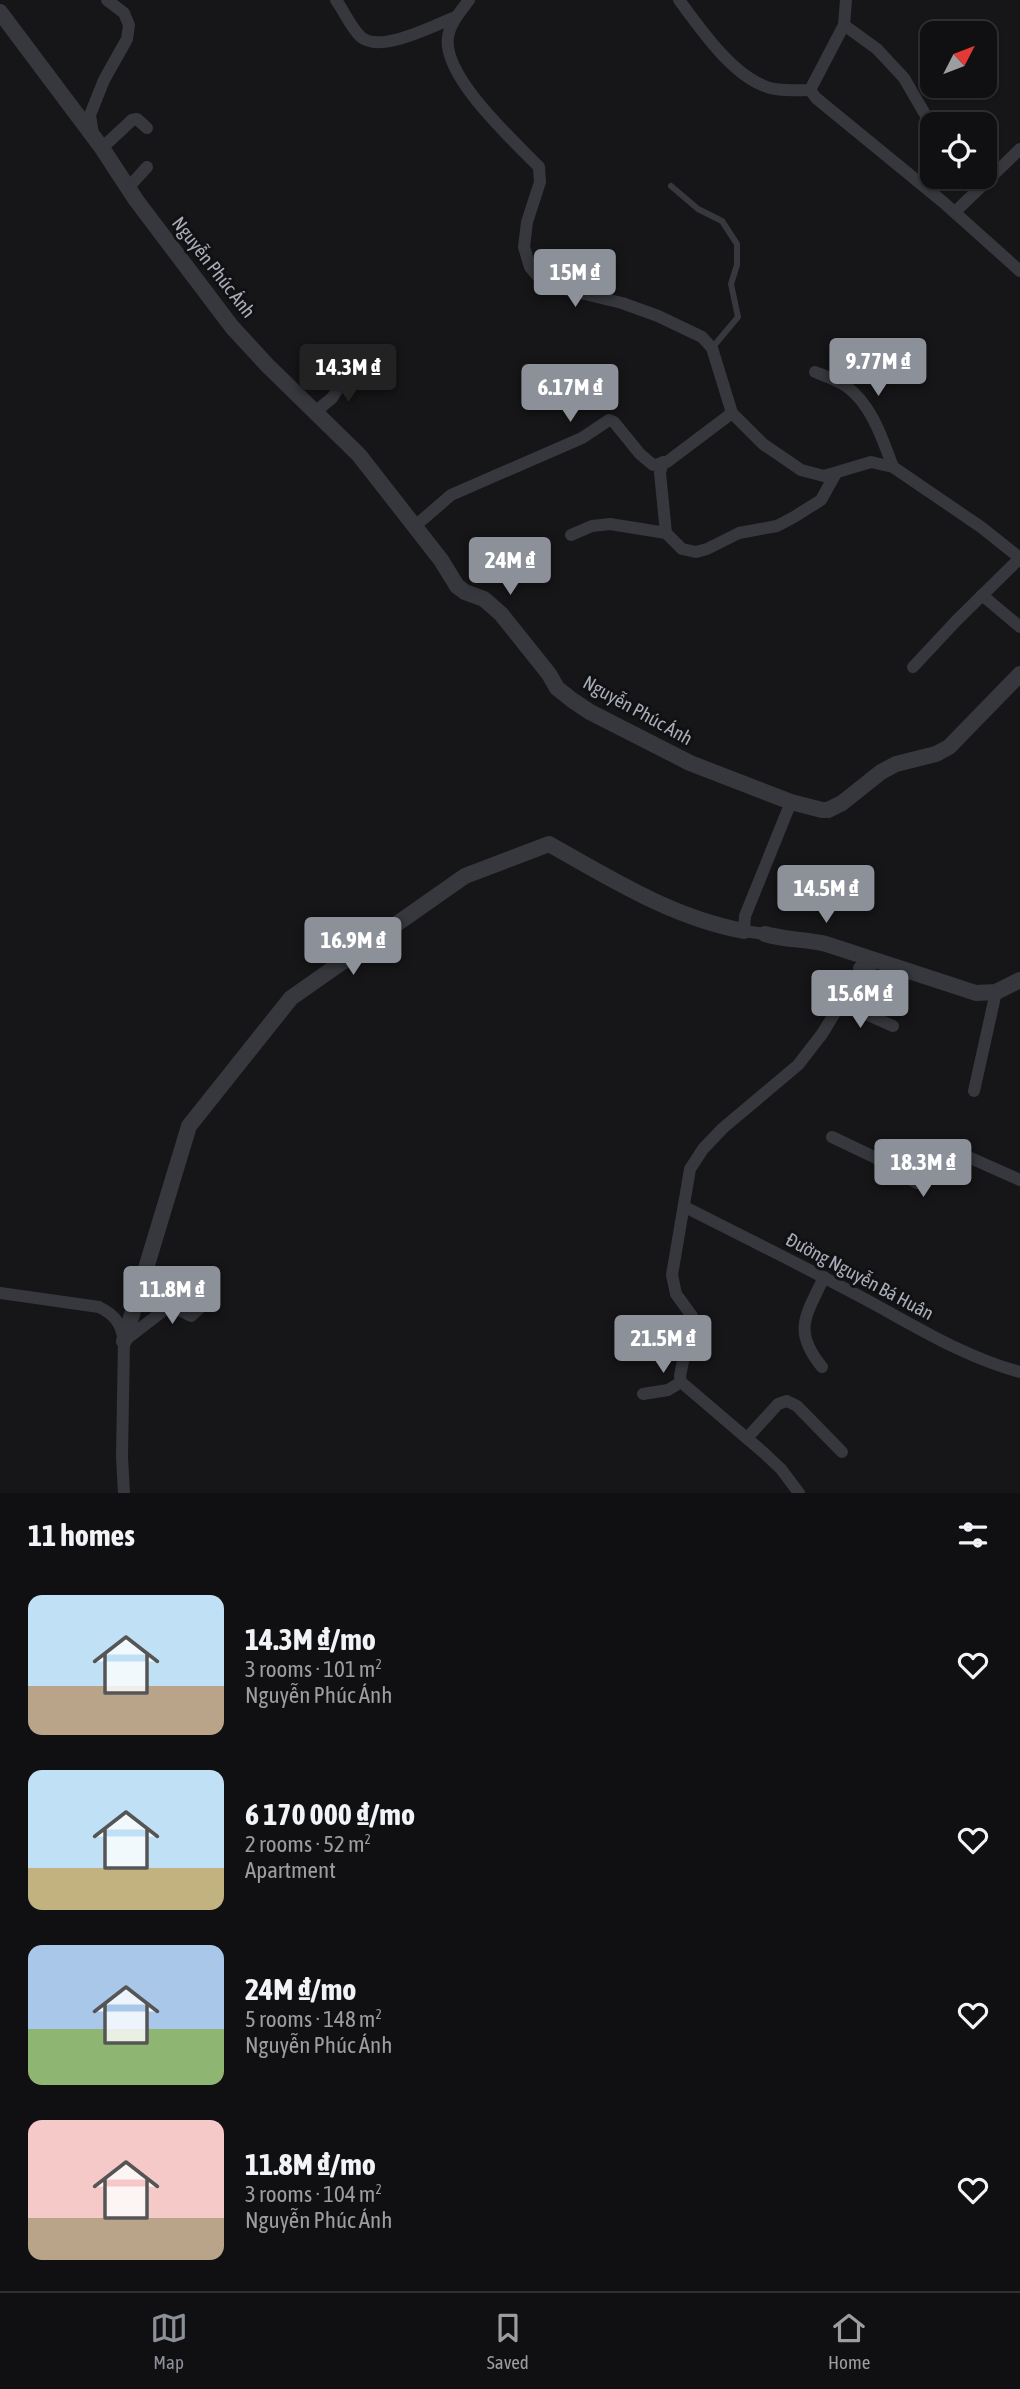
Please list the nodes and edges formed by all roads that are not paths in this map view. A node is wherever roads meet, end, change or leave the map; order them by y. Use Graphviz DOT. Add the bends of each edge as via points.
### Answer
graph roads {
  1 [pos="107,0"];
  2 [pos="336,0"];
  3 [pos="469,0"];
  4 [pos="679,0"];
  5 [pos="846,0"];
  6 [pos="0,12"];
  7 [pos="456,17"];
  8 [pos="844,25"];
  9 [pos="810,90"];
  10 [pos="924,112"];
  11 [pos="147,128"];
  12 [pos="102,148"];
  13 [pos="1020,149"];
  14 [pos="147,167"];
  15 [pos="997,171"];
  16 [pos="671,186"];
  17 [pos="128,188"];
  18 [pos="979,189"];
  19 [pos="955,212"];
  20 [pos="1020,271"];
  21 [pos="712,348"];
  22 [pos="350,371"];
  23 [pos="815,372"];
  24 [pos="315,412"];
  25 [pos="732,413"];
  26 [pos="663,462"];
  27 [pos="893,467"];
  28 [pos="836,473"];
  29 [pos="414,527"];
  30 [pos="666,533"];
  31 [pos="571,535"];
  32 [pos="1020,558"];
  33 [pos="982,595"];
  34 [pos="1020,627"];
  35 [pos="913,667"];
  36 [pos="1020,674"];
  37 [pos="791,802"];
  38 [pos="744,931"];
  39 [pos="765,934"];
  40 [pos="875,961"];
  41 [pos="1020,980"];
  42 [pos="996,992"];
  43 [pos="842,1003"];
  44 [pos="893,1027"];
  45 [pos="974,1091"];
  46 [pos="832,1136"];
  47 [pos="1020,1180"];
  48 [pos="685,1207"];
  49 [pos="824,1277"];
  50 [pos="0,1293"];
  51 [pos="203,1305"];
  52 [pos="124,1341"];
  53 [pos="822,1367"];
  54 [pos="1020,1372"];
  55 [pos="681,1382"];
  56 [pos="643,1394"];
  57 [pos="747,1438"];
  58 [pos="842,1452"];
  59 [pos="124,1493"];
  60 [pos="799,1493"];
  1 -- 12 [label="street" via="124,13 129,24 127,39 90,115 93,134"];
  2 -- 7 [label="street" via="361,37 371,43 388,43"];
  3 -- 7 [label="street"];
  4 -- 9 [label="street" via="733,65 761,85"];
  5 -- 8 [label="street"];
  6 -- 12 [label="street, Nguyễn Phúc Ánh"];
  7 -- 21 [label="street" via="447,38 453,68 539,167 540,182 524,247 530,267 541,281 658,316 702,337"];
  8 -- 9 [label="street"];
  8 -- 10 [label="street" via="877,49 904,78"];
  9 -- 19 [label="street"];
  11 -- 12 [label="street" via="132,120"];
  12 -- 17 [label="street, Nguyễn Phúc Ánh"];
  13 -- 15 [label="street"];
  14 -- 17 [label="street"];
  16 -- 21 [label="lane" via="698,209 722,221 737,244 731,284 738,317"];
  17 -- 24 [label="street, Nguyễn Phúc Ánh" via="232,327"];
  18 -- 19 [label="street"];
  19 -- 20 [label="street"];
  21 -- 25 [label="street"];
  22 -- 24 [label="street" via="332,398"];
  23 -- 27 [label="street" via="846,387 862,404 878,425"];
  24 -- 29 [label="street, Nguyễn Phúc Ánh" via="376,476"];
  25 -- 26 [label="street"];
  25 -- 28 [label="street" via="763,444 801,470 824,476"];
  26 -- 29 [label="street" via="653,465 609,420 582,438 451,495"];
  26 -- 30 [label="street"];
  27 -- 28 [label="street" via="871,462"];
  27 -- 32 [label="street"];
  28 -- 30 [label="street" via="821,500 778,526 739,533 696,552 682,549"];
  29 -- 37 [label="street, Nguyễn Phúc Ánh" via="457,586 484,599 501,614 557,688 572,700 690,763"];
  30 -- 31 [label="street" via="610,524"];
  32 -- 33 [label="street"];
  33 -- 34 [label="street"];
  33 -- 35 [label="street"];
  36 -- 37 [label="street, Nguyễn Phúc Ánh" via="942,751 895,764 828,810"];
  37 -- 38 [label="street" via="745,916"];
  38 -- 39 [label="street"];
  38 -- 52 [label="street" via="648,900 549,844 465,876 291,998 189,1126"];
  39 -- 40 [label="street" via="784,940 803,938"];
  40 -- 42 [label="street" via="976,993"];
  40 -- 43 [label="street"];
  41 -- 42 [label="street"];
  42 -- 45 [label="street"];
  43 -- 44 [label="street"];
  43 -- 48 [label="street" via="787,1076 703,1149 687,1180"];
  46 -- 47 [label="street" via="917,1183 928,1177 948,1148"];
  48 -- 49 [label="street, Đường Nguyễn Bá Huân"];
  48 -- 55 [label="street" via="672,1275 676,1294 692,1316"];
  49 -- 53 [label="street" via="803,1321 807,1344"];
  49 -- 54 [label="street, Đường Nguyễn Bá Huân" via="960,1349"];
  50 -- 52 [label="street" via="99,1307 121,1325"];
  51 -- 52 [label="street" via="191,1316 168,1307"];
  52 -- 59 [label="street"];
  55 -- 56 [label="street" via="668,1390"];
  55 -- 57 [label="street"];
  57 -- 58 [label="street" via="778,1404 787,1401"];
  57 -- 60 [label="street"];
}
